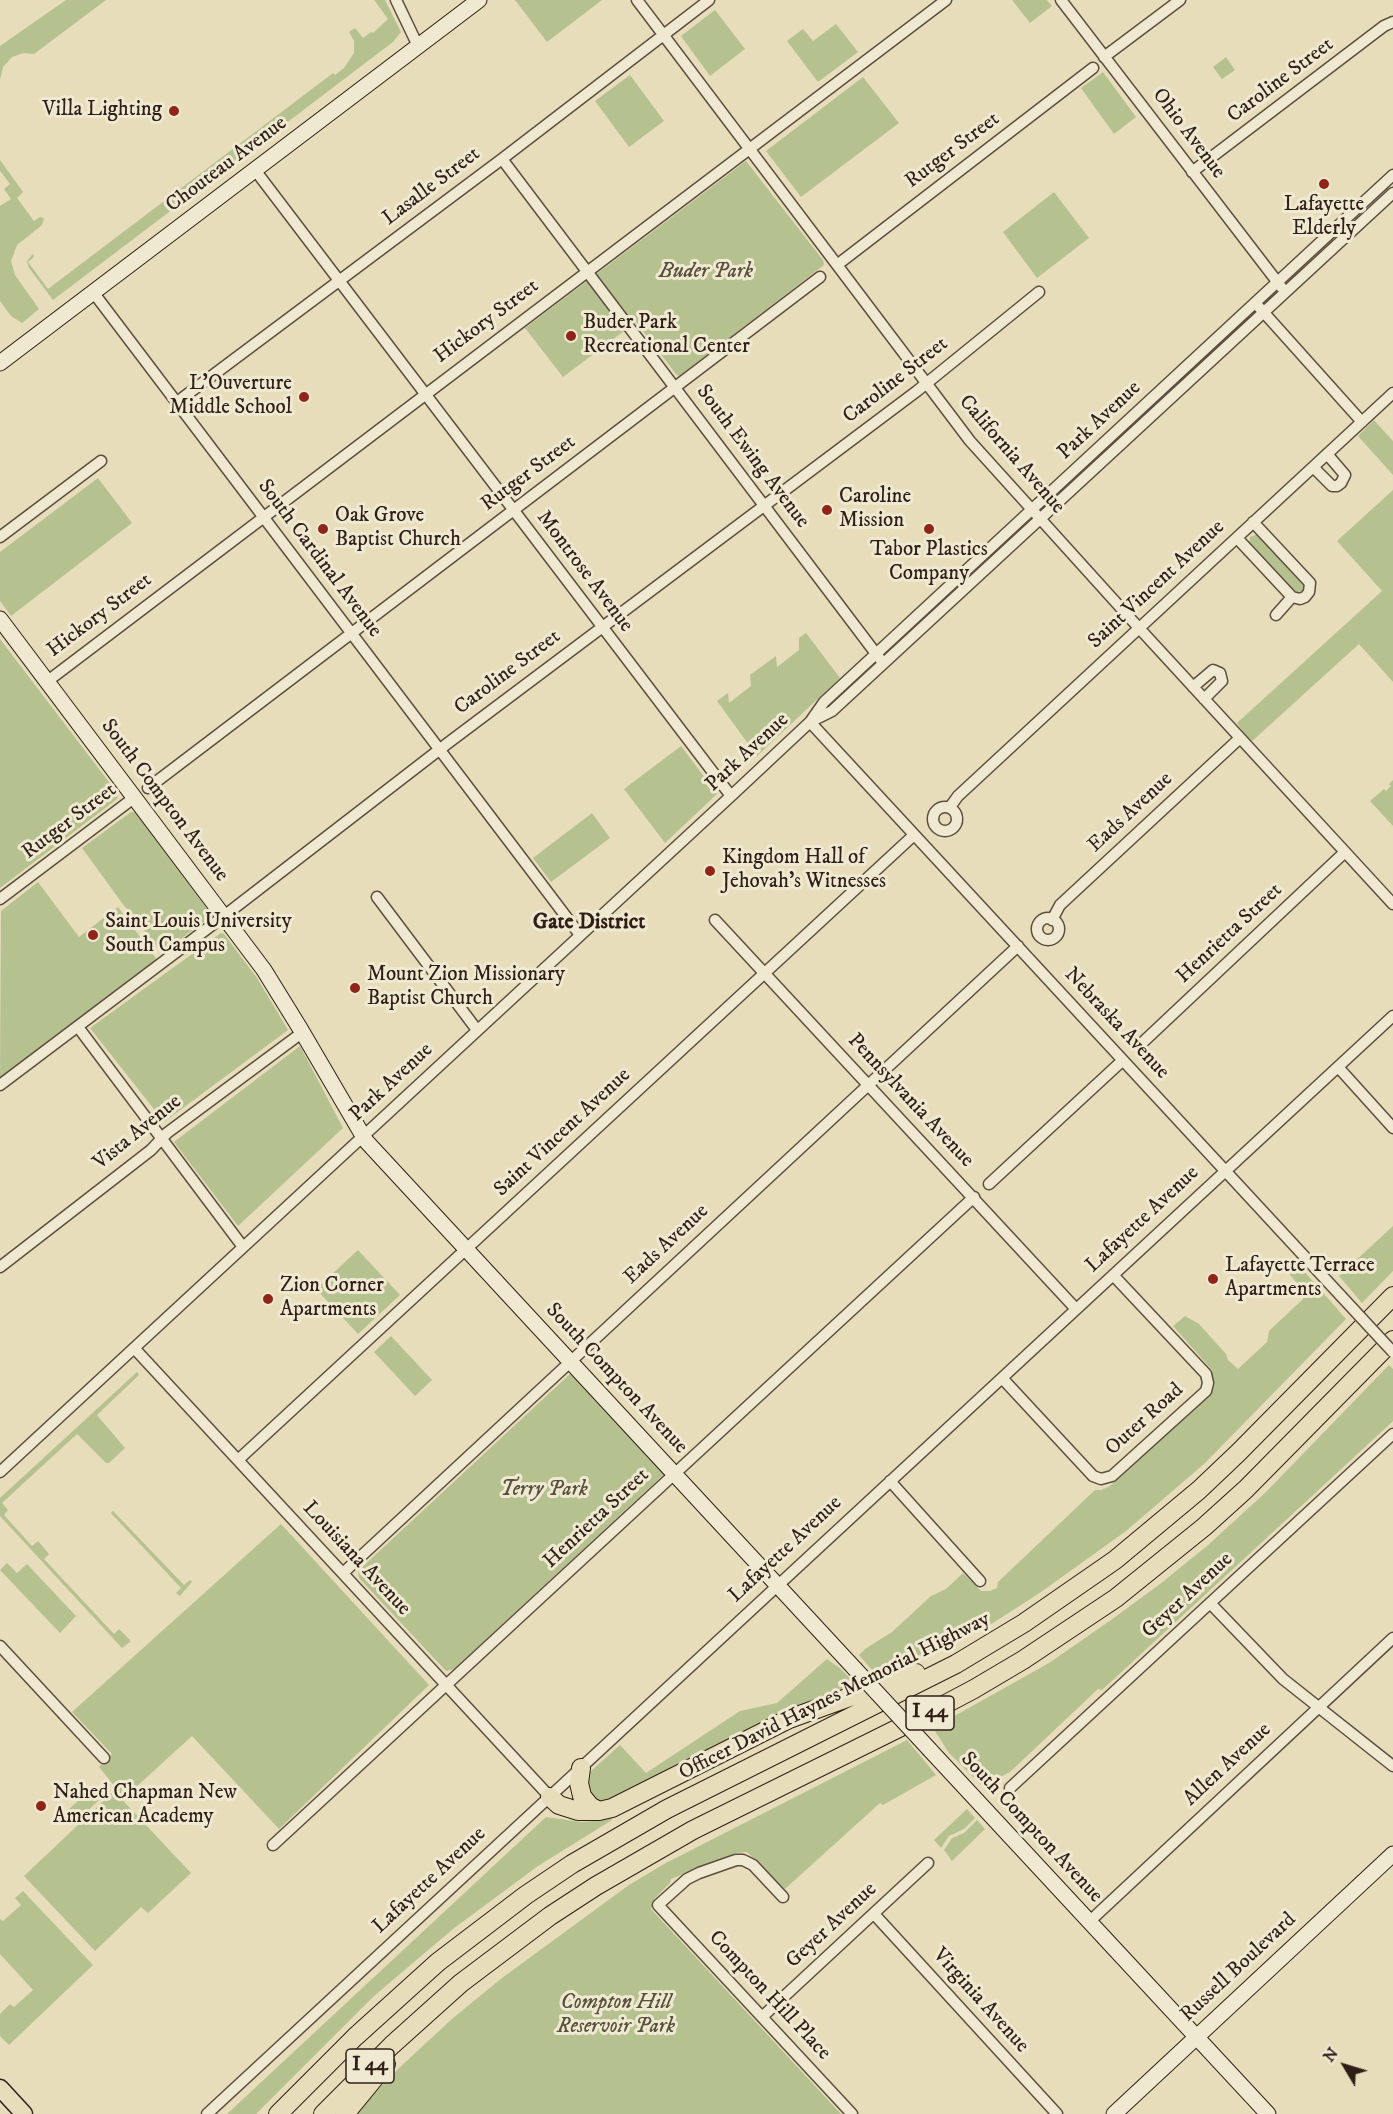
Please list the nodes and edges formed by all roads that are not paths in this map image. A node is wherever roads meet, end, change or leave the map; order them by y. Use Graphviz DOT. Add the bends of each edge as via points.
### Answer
graph roads {
  1 [pos="396,0"];
  2 [pos="479,0"];
  3 [pos="637,0"];
  4 [pos="709,0"];
  5 [pos="946,0"];
  6 [pos="1061,0"];
  7 [pos="1180,0"];
  8 [pos="1393,22"];
  9 [pos="663,34"];
  10 [pos="418,46"];
  11 [pos="1104,57"];
  12 [pos="1093,68"];
  13 [pos="749,149"];
  14 [pos="502,159"];
  15 [pos="255,170"];
  16 [pos="1192,172"];
  17 [pos="1393,175"];
  18 [pos="1393,193"];
  19 [pos="837,265"];
  20 [pos="586,272"];
  21 [pos="820,278"];
  22 [pos="339,280"];
  23 [pos="1281,287"];
  24 [pos="93,292"];
  25 [pos="1039,292"];
  26 [pos="1259,308"];
  27 [pos="0,363"];
  28 [pos="926,383"];
  29 [pos="675,388"];
  30 [pos="1393,393"];
  31 [pos="426,394"];
  32 [pos="177,402"];
  33 [pos="1362,422"];
  34 [pos="1327,454"];
  35 [pos="101,461"];
  36 [pos="1313,467"];
  37 [pos="765,506"];
  38 [pos="513,510"];
  39 [pos="1032,510"];
  40 [pos="263,517"];
  41 [pos="1040,519"];
  42 [pos="1254,522"];
  43 [pos="0,537"];
  44 [pos="1237,537"];
  45 [pos="1292,597"];
  46 [pos="1276,615"];
  47 [pos="0,619"];
  48 [pos="602,628"];
  49 [pos="1139,628"];
  50 [pos="351,634"];
  51 [pos="876,654"];
  52 [pos="884,663"];
  53 [pos="53,677"];
  54 [pos="1193,687"];
  55 [pos="1204,699"];
  56 [pos="810,722"];
  57 [pos="1240,738"];
  58 [pos="439,749"];
  59 [pos="142,793"];
  60 [pos="731,796"];
  61 [pos="950,807"];
  62 [pos="914,835"];
  63 [pos="1345,852"];
  64 [pos="377,897"];
  65 [pos="0,899"];
  66 [pos="1393,904"];
  67 [pos="224,916"];
  68 [pos="715,920"];
  69 [pos="1052,920"];
  70 [pos="580,935"];
  71 [pos="1017,946"];
  72 [pos="765,973"];
  73 [pos="1393,1016"];
  74 [pos="78,1027"];
  75 [pos="477,1030"];
  76 [pos="303,1032"];
  77 [pos="1141,1044"];
  78 [pos="1122,1061"];
  79 [pos="1338,1067"];
  80 [pos="0,1085"];
  81 [pos="868,1085"];
  82 [pos="1393,1128"];
  83 [pos="363,1137"];
  84 [pos="162,1140"];
  85 [pos="1225,1171"];
  86 [pos="989,1184"];
  87 [pos="974,1197"];
  88 [pos="243,1247"];
  89 [pos="466,1249"];
  90 [pos="0,1267"];
  91 [pos="1113,1275"];
  92 [pos="1393,1296"];
  93 [pos="1076,1309"];
  94 [pos="1393,1340"];
  95 [pos="134,1348"];
  96 [pos="1393,1352"];
  97 [pos="572,1362"];
  98 [pos="1002,1378"];
  99 [pos="1393,1434"];
  100 [pos="238,1460"];
  101 [pos="0,1472"];
  102 [pos="675,1473"];
  103 [pos="890,1481"];
  104 [pos="343,1573"];
  105 [pos="980,1581"];
  106 [pos="777,1585"];
  107 [pos="1210,1603"];
  108 [pos="1393,1638"];
  109 [pos="0,1646"];
  110 [pos="956,1664"];
  111 [pos="447,1685"];
  112 [pos="1318,1707"];
  113 [pos="1381,1755"];
  114 [pos="1393,1757"];
  115 [pos="104,1758"];
  116 [pos="1393,1766"];
  117 [pos="581,1768"];
  118 [pos="1010,1788"];
  119 [pos="550,1797"];
  120 [pos="599,1811"];
  121 [pos="273,1845"];
  122 [pos="1393,1854"];
  123 [pos="928,1863"];
  124 [pos="783,1897"];
  125 [pos="874,1914"];
  126 [pos="1090,1921"];
  127 [pos="762,2018"];
  128 [pos="419,2019"];
  129 [pos="1196,2036"];
  130 [pos="0,2088"];
  131 [pos="24,2114"];
  132 [pos="207,2114"];
  133 [pos="278,2114"];
  134 [pos="323,2114"];
  135 [pos="345,2114"];
  136 [pos="852,2114"];
  137 [pos="1057,2114"];
  138 [pos="1114,2114"];
  139 [pos="1268,2114"];
  1 -- 10 [label="street"];
  2 -- 10 [label="main road, Chouteau Avenue"];
  3 -- 9 [label="street, California Avenue"];
  4 -- 9 [label="street, Lasalle Street"];
  5 -- 13 [label="street, Hickory Street"];
  6 -- 11 [label="street, Ohio Avenue"];
  7 -- 11 [label="street"];
  8 -- 16 [label="street, Caroline Street"];
  9 -- 13 [label="street, California Avenue"];
  9 -- 14 [label="street, Lasalle Street"];
  10 -- 15 [label="main road, Chouteau Avenue"];
  11 -- 16 [label="street, Ohio Avenue"];
  12 -- 19 [label="street, Rutger Street"];
  13 -- 19 [label="street, California Avenue"];
  13 -- 20 [label="street, Hickory Street"];
  14 -- 20 [label="street, South Ewing Avenue"];
  14 -- 22 [label="street, Lasalle Street"];
  15 -- 22 [label="street, Montrose Avenue"];
  15 -- 24 [label="main road, Chouteau Avenue"];
  16 -- 23 [label="street, Ohio Avenue"];
  17 -- 23 [label="street, Park Avenue"];
  18 -- 23 [label="street, Park Avenue"];
  19 -- 28 [label="street, California Avenue"];
  20 -- 29 [label="street, South Ewing Avenue"];
  20 -- 31 [label="street, Hickory Street"];
  21 -- 29 [label="street, Rutger Street"];
  22 -- 31 [label="street, Montrose Avenue"];
  22 -- 32 [label="street, Lasalle Street"];
  23 -- 26 [label="street, Park Avenue"];
  24 -- 27 [label="main road, Chouteau Avenue"];
  24 -- 32 [label="street, South Cardinal Avenue"];
  25 -- 28 [label="street, Caroline Street"];
  26 -- 33 [label="street"];
  26 -- 39 [label="street, Park Avenue"];
  26 -- 41 [label="street, Park Avenue"];
  28 -- 37 [label="street, Caroline Street"];
  28 -- 39 [label="street, California Avenue" via="975,447"];
  29 -- 37 [label="street, South Ewing Avenue"];
  29 -- 38 [label="street, Rutger Street"];
  30 -- 33 [label="street, Saint Vincent Avenue"];
  31 -- 38 [label="street, Montrose Avenue"];
  31 -- 40 [label="street, Hickory Street"];
  32 -- 40 [label="street, South Cardinal Avenue"];
  33 -- 34 [label="street, Saint Vincent Avenue"];
  34 -- 36 [label="street, Saint Vincent Avenue"];
  34 -- 36 [label="street" via="1345,475 1341,483 1332,486"];
  35 -- 43 [label="street"];
  36 -- 42 [label="street, Saint Vincent Avenue"];
  37 -- 48 [label="street, Caroline Street"];
  37 -- 51 [label="street, South Ewing Avenue"];
  38 -- 48 [label="street, Montrose Avenue"];
  38 -- 50 [label="street, Rutger Street"];
  39 -- 41 [label="street, California Avenue"];
  39 -- 51 [label="street, Park Avenue"];
  40 -- 50 [label="street, South Cardinal Avenue"];
  40 -- 53 [label="street, Hickory Street"];
  41 -- 49 [label="street, California Avenue"];
  41 -- 52 [label="street, Park Avenue"];
  42 -- 44 [label="street, Saint Vincent Avenue"];
  42 -- 45 [label="street" via="1310,583 1305,597"];
  44 -- 45 [label="street"];
  44 -- 49 [label="street, Saint Vincent Avenue"];
  45 -- 46 [label="street"];
  47 -- 59 [label="main road, South Compton Avenue"];
  48 -- 58 [label="street, Caroline Street"];
  48 -- 60 [label="street, Montrose Avenue"];
  49 -- 54 [label="street, California Avenue"];
  49 -- 61 [label="street, Saint Vincent Avenue"];
  50 -- 58 [label="street, South Cardinal Avenue"];
  50 -- 59 [label="street, Rutger Street"];
  51 -- 52 [label="street, South Ewing Avenue"];
  51 -- 56 [label="street, Park Avenue" via="824,702"];
  52 -- 56 [label="street, Park Avenue" via="832,711"];
  54 -- 55 [label="street, California Avenue"];
  54 -- 55 [label="street" via="1209,672 1220,673 1222,681"];
  55 -- 57 [label="street, California Avenue"];
  56 -- 60 [label="street, Park Avenue"];
  56 -- 62 [label="street, Nebraska Avenue"];
  57 -- 63 [label="street, California Avenue"];
  57 -- 69 [label="street, Eads Avenue" via="1060,905"];
  58 -- 67 [label="street, Caroline Street"];
  58 -- 70 [label="street, South Cardinal Avenue"];
  59 -- 65 [label="street, Rutger Street"];
  59 -- 67 [label="main road, South Compton Avenue"];
  60 -- 70 [label="street, Park Avenue"];
  62 -- 71 [label="street, Nebraska Avenue"];
  62 -- 72 [label="street, Saint Vincent Avenue"];
  63 -- 66 [label="street, California Avenue"];
  63 -- 77 [label="street, Henrietta Street"];
  64 -- 75 [label="street"];
  67 -- 74 [label="street, Caroline Street"];
  67 -- 76 [label="main road, South Compton Avenue"];
  68 -- 72 [label="street, Pennsylvania Avenue"];
  70 -- 75 [label="street, Park Avenue"];
  71 -- 78 [label="street, Nebraska Avenue"];
  71 -- 81 [label="street, Eads Avenue"];
  72 -- 81 [label="street, Pennsylvania Avenue"];
  72 -- 89 [label="street, Saint Vincent Avenue"];
  73 -- 79 [label="street, Lafayette Avenue"];
  74 -- 80 [label="street, Caroline Street"];
  74 -- 84 [label="street"];
  75 -- 83 [label="street, Park Avenue"];
  76 -- 83 [label="main road, South Compton Avenue"];
  76 -- 84 [label="street, Vista Avenue"];
  78 -- 85 [label="street, Nebraska Avenue"];
  78 -- 86 [label="street"];
  79 -- 82 [label="street"];
  79 -- 85 [label="street, Lafayette Avenue"];
  81 -- 87 [label="street, Pennsylvania Avenue"];
  81 -- 97 [label="street, Eads Avenue"];
  83 -- 88 [label="street, Park Avenue"];
  83 -- 89 [label="main road, South Compton Avenue"];
  84 -- 88 [label="street"];
  84 -- 90 [label="street, Vista Avenue"];
  85 -- 91 [label="street, Lafayette Avenue"];
  85 -- 96 [label="street, Nebraska Avenue, bridge"];
  87 -- 93 [label="street, Pennsylvania Avenue"];
  87 -- 102 [label="street, Henrietta Street"];
  88 -- 95 [label="street, Park Avenue"];
  89 -- 97 [label="main road, South Compton Avenue"];
  89 -- 100 [label="street, Saint Vincent Avenue"];
  91 -- 93 [label="street, Lafayette Avenue"];
  91 -- 98 [label="street, Outer Road" via="1206,1374 1206,1391 1112,1476 1101,1479 1093,1476"];
  92 -- 110 [label="highway, Officer David Haynes Memorial Highway / I 44" via="1238,1453 1157,1527 1070,1593"];
  93 -- 98 [label="street, Lafayette Avenue"];
  94 -- 128 [label="highway, I 44" via="1204,1527 1070,1630 923,1716 644,1857 541,1923"];
  95 -- 100 [label="street, Louisiana Avenue"];
  95 -- 101 [label="street, Park Avenue"];
  97 -- 102 [label="main road, South Compton Avenue"];
  97 -- 104 [label="street, Eads Avenue"];
  98 -- 103 [label="street, Lafayette Avenue"];
  99 -- 107 [label="street, Geyer Avenue"];
  100 -- 104 [label="street, Louisiana Avenue"];
  102 -- 106 [label="main road, South Compton Avenue"];
  102 -- 111 [label="street, Henrietta Street"];
  103 -- 105 [label="street"];
  103 -- 106 [label="street, Lafayette Avenue"];
  104 -- 111 [label="street, Louisiana Avenue"];
  106 -- 117 [label="street, Lafayette Avenue"];
  106 -- 126 [label="main road, South Compton Avenue, bridge"];
  107 -- 112 [label="street" via="1262,1659"];
  107 -- 118 [label="street, Geyer Avenue"];
  108 -- 112 [label="street, Allen Avenue"];
  109 -- 115 [label="street"];
  110 -- 120 [label="highway" via="923,1671 810,1710 627,1801"];
  110 -- 133 [label="highway, Officer David Haynes Memorial Highway / I 44" via="667,1809 544,1882 415,1982"];
  111 -- 119 [label="street, Louisiana Avenue"];
  111 -- 121 [label="street, Henrietta Street"];
  112 -- 113 [label="street"];
  112 -- 126 [label="street, Allen Avenue"];
  113 -- 114 [label="street"];
  113 -- 116 [label="street"];
  117 -- 119 [label="street, Lafayette Avenue"];
  117 -- 120 [label="highway" via="582,1796"];
  119 -- 120 [label="highway" via="569,1809"];
  119 -- 132 [label="street, Lafayette Avenue"];
  122 -- 129 [label="main road, Russell Boulevard"];
  123 -- 125 [label="street, Geyer Avenue"];
  124 -- 127 [label="street, Compton Hill Place" via="753,1864 736,1860 687,1879 658,1905"];
  125 -- 127 [label="street, Geyer Avenue"];
  125 -- 137 [label="street, Virginia Avenue"];
  126 -- 129 [label="main road, South Compton Avenue"];
  127 -- 136 [label="street, Compton Hill Place"];
  128 -- 134 [label="highway, I 44"];
  128 -- 135 [label="highway"];
  129 -- 138 [label="main road, Russell Boulevard"];
  129 -- 139 [label="main road, South Compton Avenue"];
  130 -- 131 [label="main road"];
}
